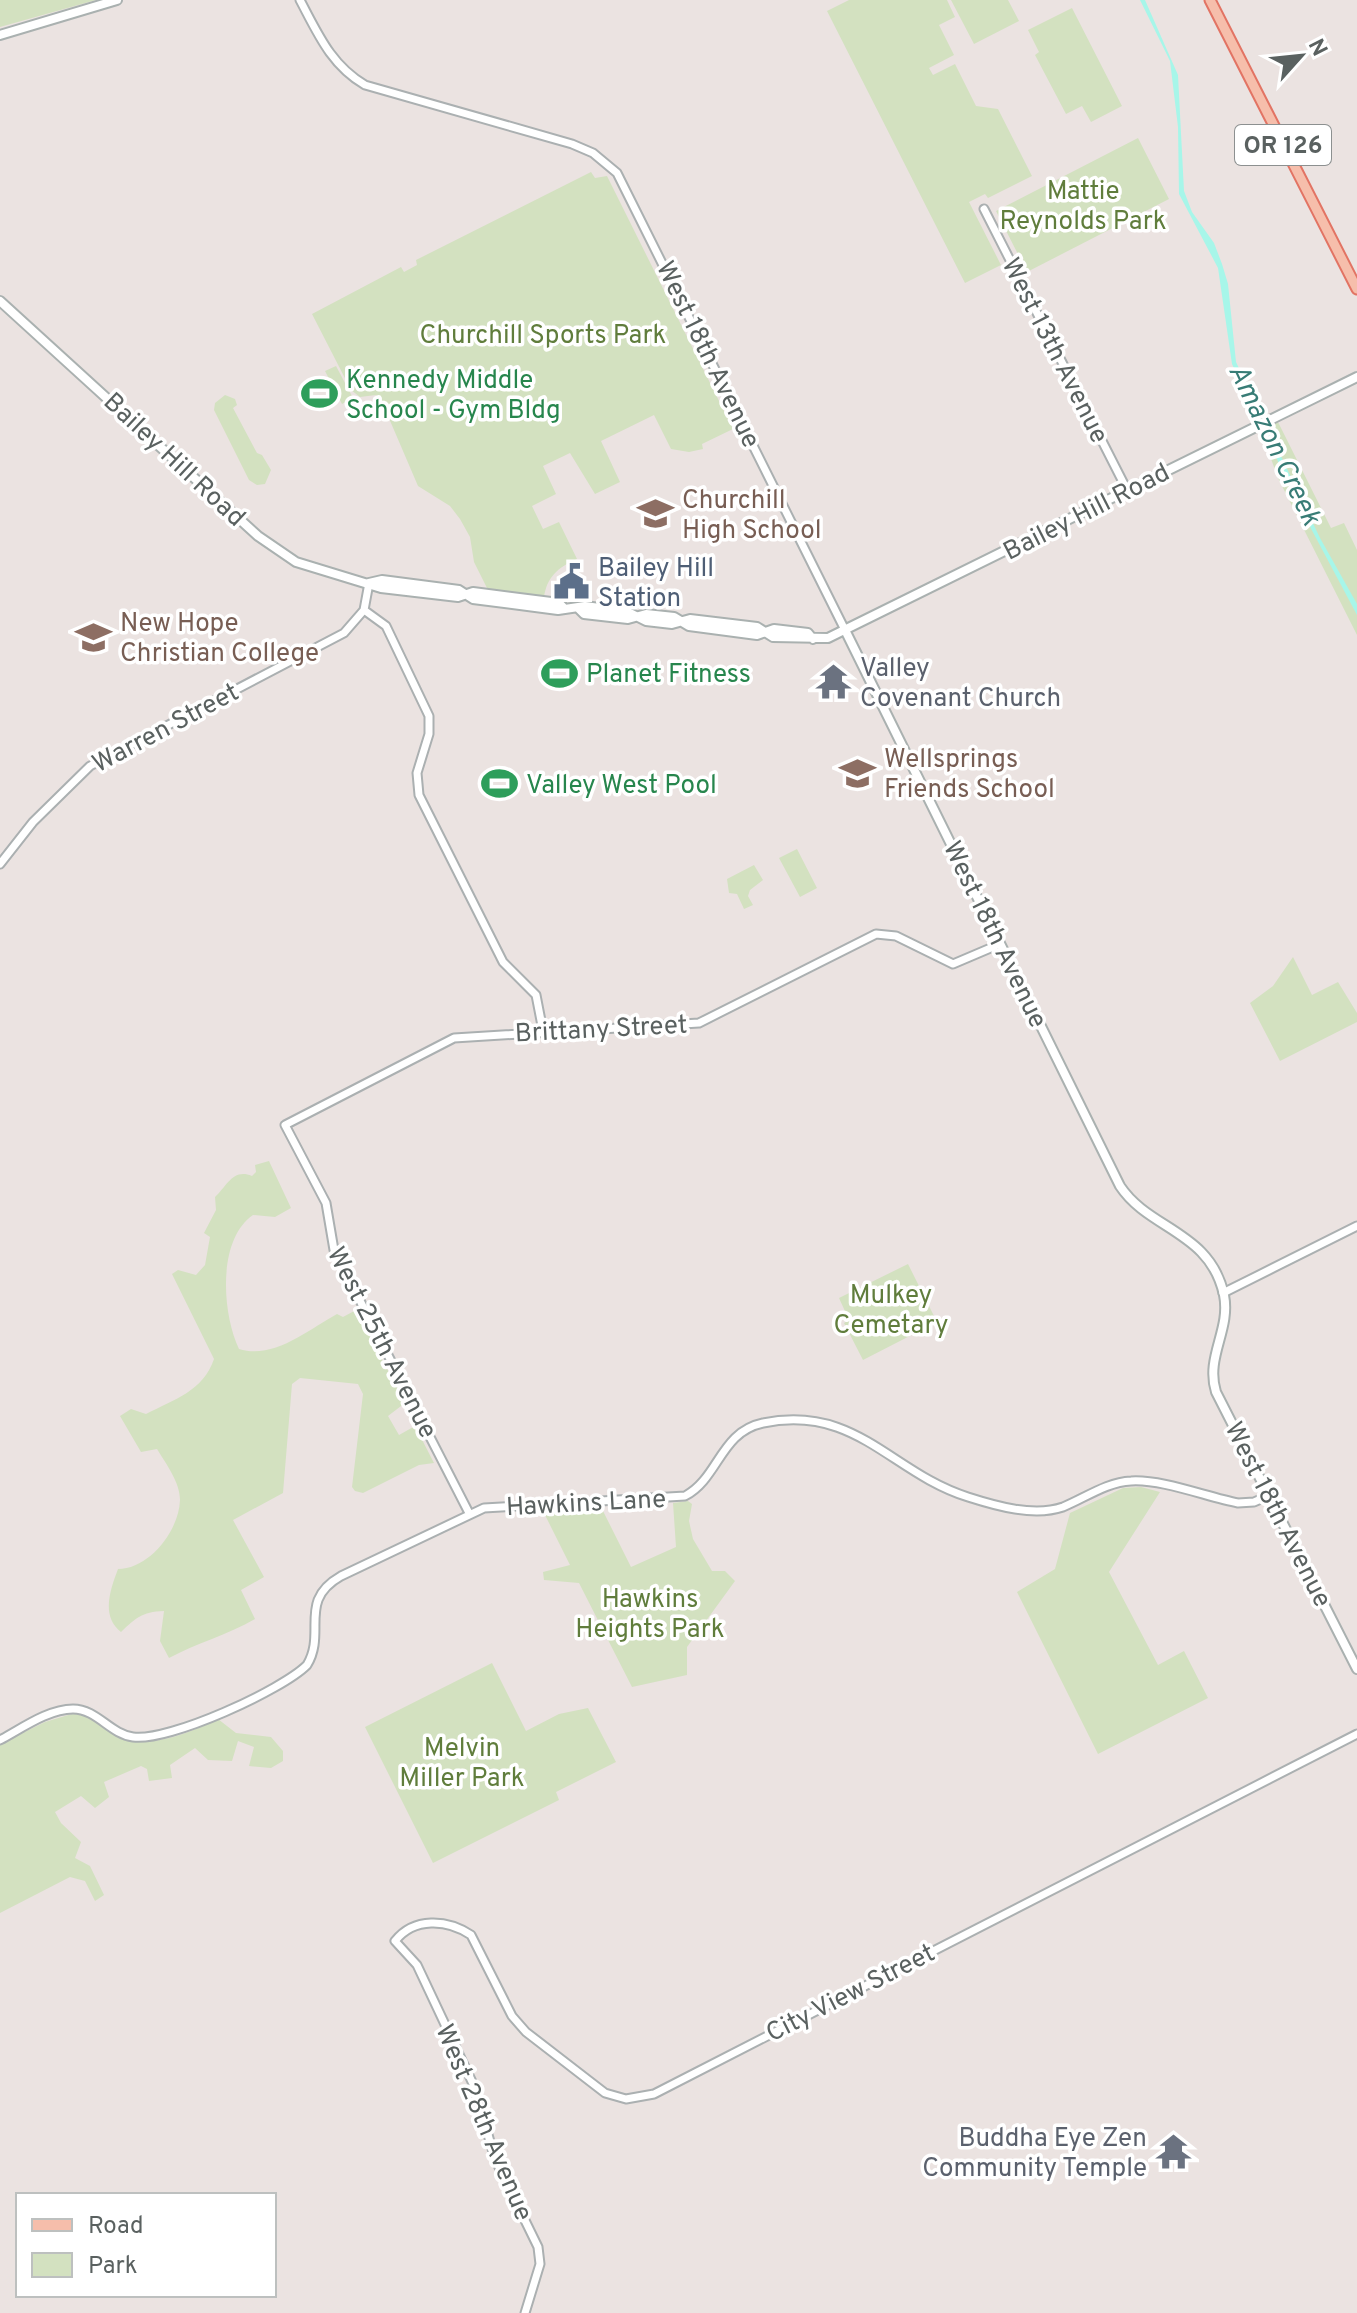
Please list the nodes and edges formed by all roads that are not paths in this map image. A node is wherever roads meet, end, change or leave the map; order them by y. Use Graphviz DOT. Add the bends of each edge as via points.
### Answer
graph roads {
  1 [pos="117,0"];
  2 [pos="300,0"];
  3 [pos="1210,0"];
  4 [pos="0,35"];
  5 [pos="984,209"];
  6 [pos="1357,289"];
  7 [pos="0,301"];
  8 [pos="1357,377"];
  9 [pos="1127,490"];
  10 [pos="369,583"];
  11 [pos="364,610"];
  12 [pos="846,632"];
  13 [pos="0,864"];
  14 [pos="1000,944"];
  15 [pos="543,1031"];
  16 [pos="285,1125"];
  17 [pos="1357,1226"];
  18 [pos="1223,1293"];
  19 [pos="1270,1495"];
  20 [pos="469,1513"];
  21 [pos="1357,1669"];
  22 [pos="1357,1734"];
  23 [pos="0,1740"];
  24 [pos="395,1941"];
  25 [pos="525,2313"];
  1 -- 4 [label="main road"];
  2 -- 12 [label="street, West 18th Avenue" via="329,53 365,85 572,144 617,173"];
  3 -- 6 [label="main road, OR 126"];
  5 -- 9 [label="street, West 13th Avenue"];
  7 -- 10 [label="main road, Bailey Hill Road" via="276,550 327,574"];
  8 -- 9 [label="main road, Bailey Hill Road"];
  9 -- 12 [label="main road, Bailey Hill Road"];
  10 -- 11 [label="street"];
  10 -- 12 [label="main road, Bailey Hill Road" via="382,580 636,617 650,614 757,627 765,633 808,633 813,639"];
  11 -- 13 [label="street, Warren Street" via="338,637 90,766 33,822"];
  11 -- 15 [label="street" via="386,626 429,716 417,773 419,795 503,962 536,995"];
  12 -- 14 [label="main road, West 18th Avenue"];
  14 -- 15 [label="street, Brittany Street" via="953,964 900,937 876,934 702,1022"];
  14 -- 18 [label="main road, West 18th Avenue" via="1120,1186 1139,1207 1198,1249"];
  15 -- 16 [label="street, Brittany Street" via="454,1038"];
  16 -- 20 [label="street, West 25th Avenue" via="326,1203 334,1250"];
  17 -- 18 [label="street"];
  18 -- 19 [label="main road, West 18th Avenue" via="1225,1317 1213,1355 1214,1383"];
  19 -- 20 [label="street, Hawkins Lane" via="1238,1503 1131,1481 1056,1509 1028,1511 953,1491 832,1423 773,1422 738,1434 699,1487 685,1496 493,1507"];
  19 -- 21 [label="main road, West 18th Avenue"];
  20 -- 23 [label="street, Hawkins Lane" via="327,1585 315,1605 314,1646 307,1665 212,1718 138,1737 117,1732 88,1712 70,1709"];
  22 -- 24 [label="street, City View Street" via="637,2099 605,2093 526,2032 512,2016 477,1943 463,1930 425,1923"];
  24 -- 25 [label="street, West 28th Avenue" via="417,1965 463,2062 480,2100 495,2159 538,2247 538,2273"];
}
